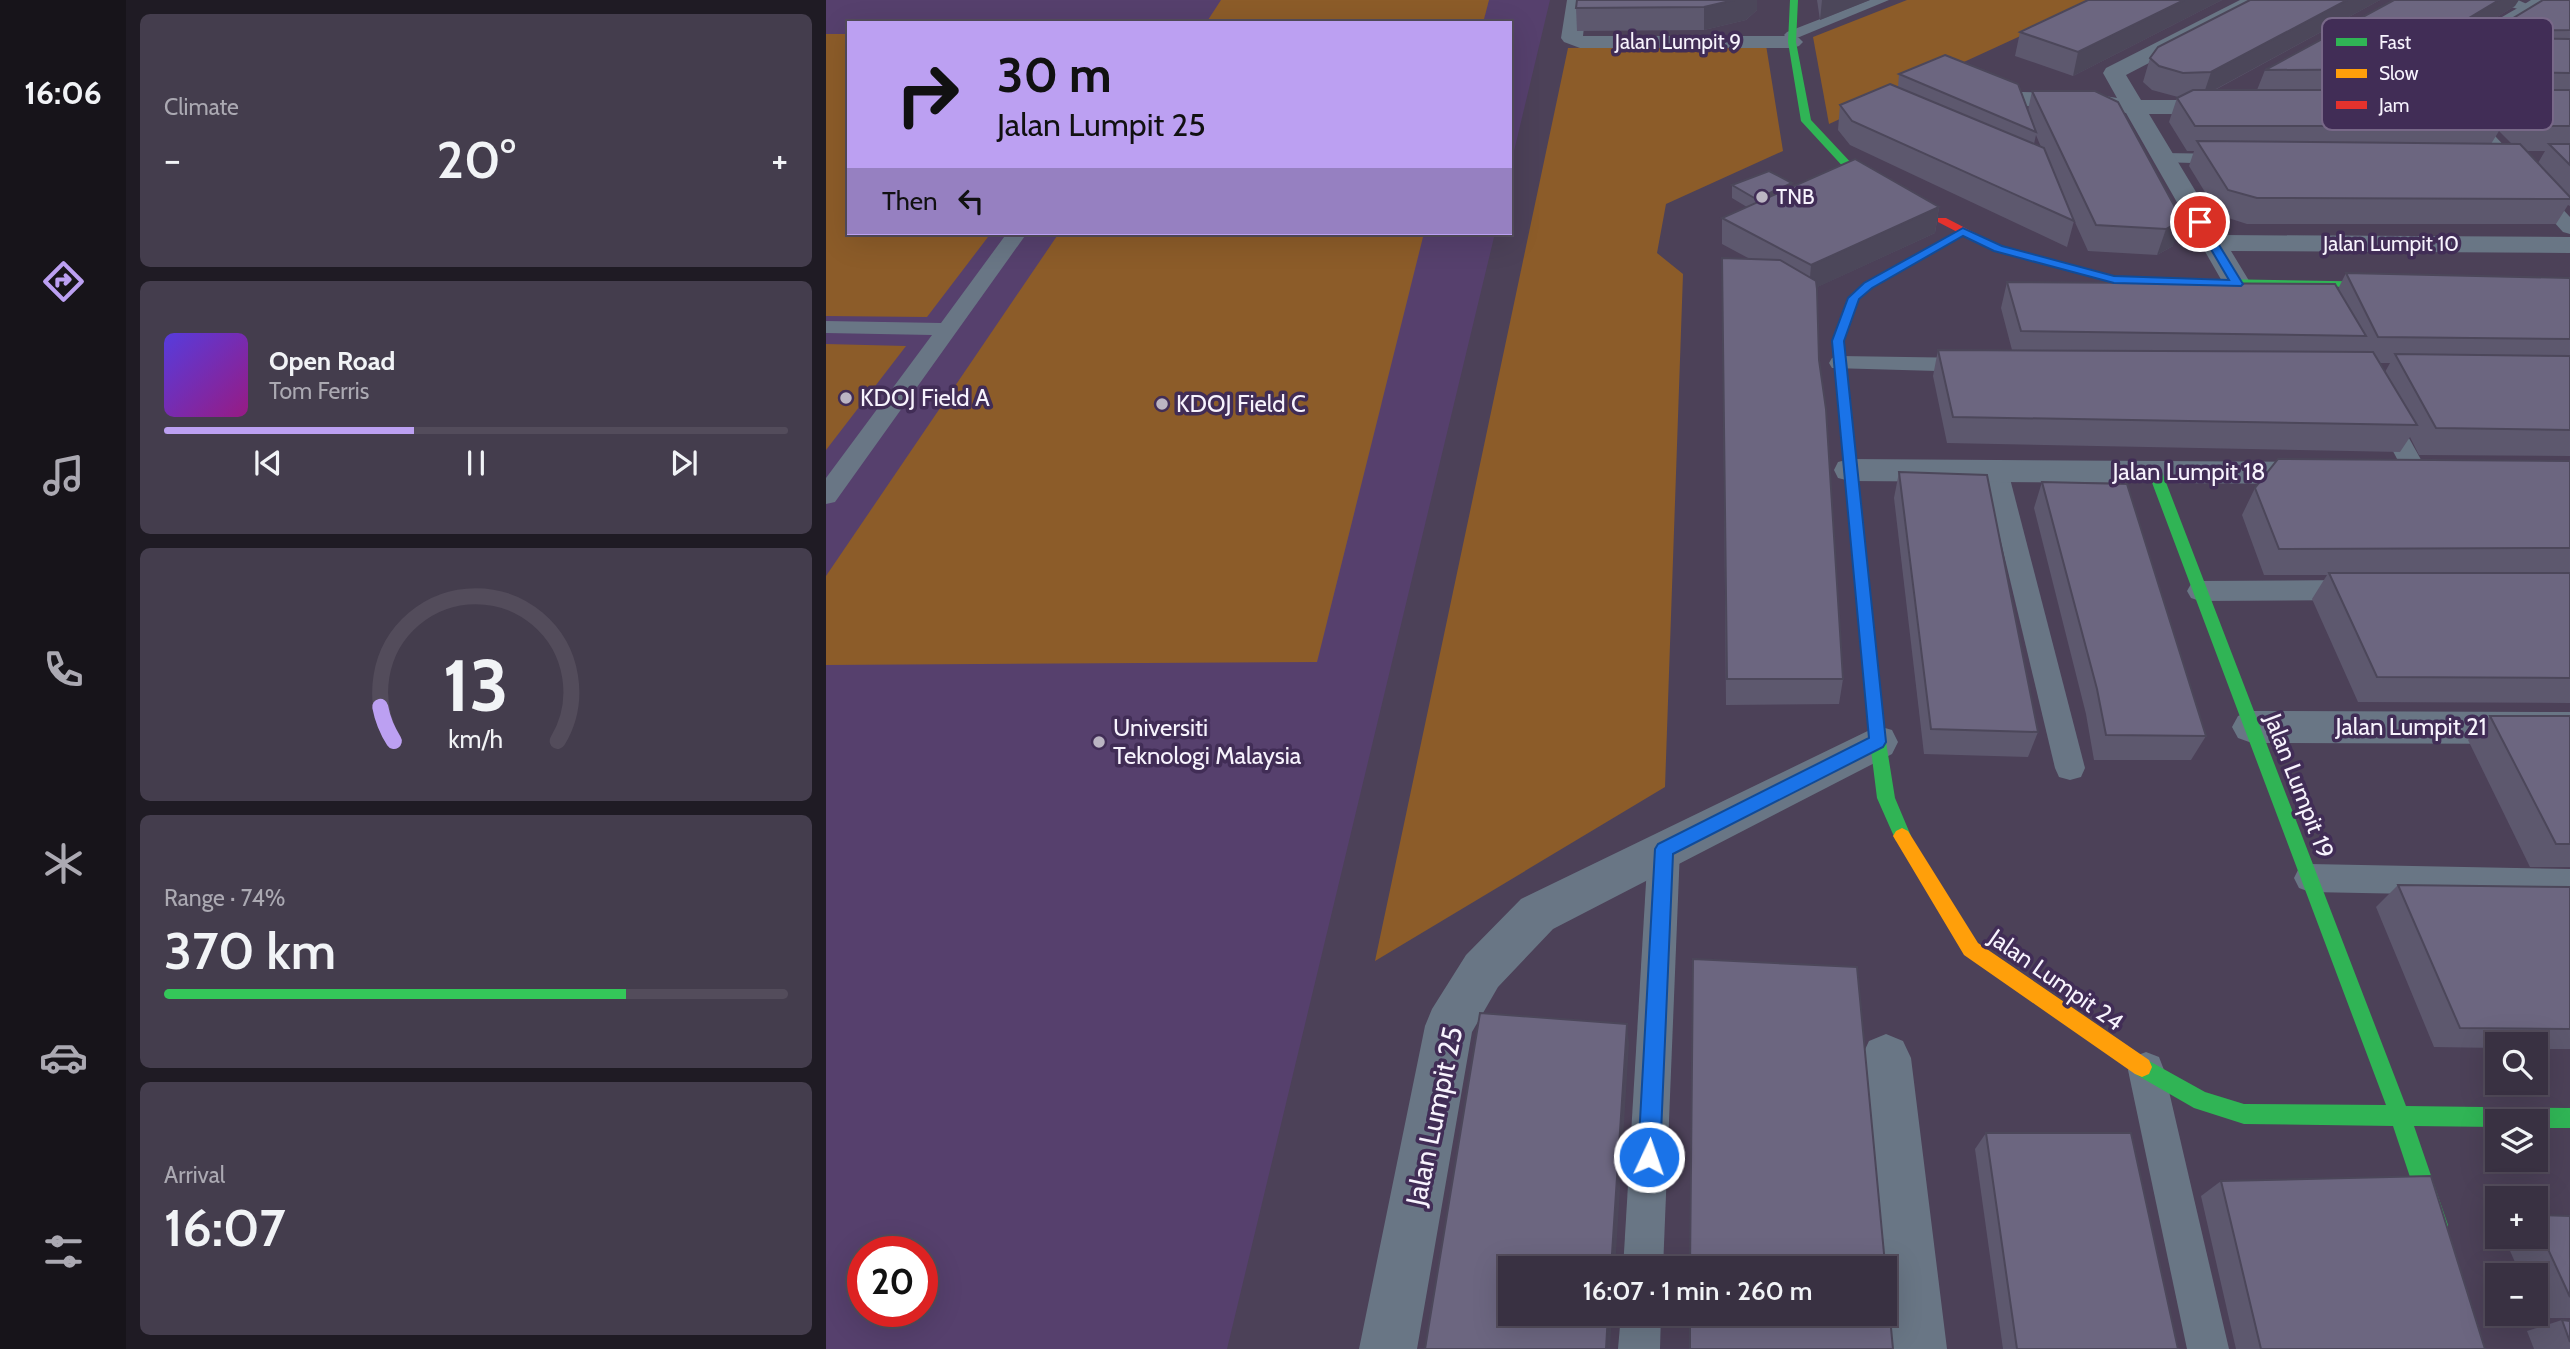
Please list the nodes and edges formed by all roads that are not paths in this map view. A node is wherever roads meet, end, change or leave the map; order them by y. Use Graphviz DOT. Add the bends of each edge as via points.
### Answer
graph roads {
  1 [pos="1577,0"];
  2 [pos="1794,0"];
  3 [pos="1882,0"];
  4 [pos="2255,0"];
  5 [pos="2502,0"];
  6 [pos="2538,4"];
  7 [pos="2516,18"];
  8 [pos="1792,38"];
  9 [pos="2022,99"];
  10 [pos="2134,107"];
  11 [pos="2242,107"];
  12 [pos="2479,130"];
  13 [pos="2164,158"];
  14 [pos="2246,159"];
  15 [pos="2481,161"];
  16 [pos="2508,161"];
  17 [pos="2533,161"];
  18 [pos="1907,200"];
  19 [pos="1929,213"];
  20 [pos="2570,228"];
  21 [pos="1963,232"];
  22 [pos="1016,235"];
  23 [pos="2212,243"];
  24 [pos="2570,245"];
  25 [pos="2237,284"];
  26 [pos="2313,284"];
  27 [pos="2408,285"];
  28 [pos="2326,308"];
  29 [pos="826,327"];
  30 [pos="947,329"];
  31 [pos="1840,363"];
  32 [pos="1990,365"];
  33 [pos="2372,392"];
  34 [pos="1850,470"];
  35 [pos="1996,471"];
  36 [pos="2155,472"];
  37 [pos="2348,474"];
  38 [pos="2417,474"];
  39 [pos="826,496"];
  40 [pos="2378,590"];
  41 [pos="2200,591"];
  42 [pos="2252,727"];
  43 [pos="2570,728"];
  44 [pos="1878,742"];
  45 [pos="2070,768"];
  46 [pos="1664,849"];
  47 [pos="2310,878"];
  48 [pos="2570,883"];
  49 [pos="1886,1058"];
  50 [pos="2146,1070"];
  51 [pos="2400,1116"];
  52 [pos="2570,1118"];
  53 [pos="2445,1245"];
  54 [pos="1644,1256"];
  55 [pos="1640,1326"];
  56 [pos="1388,1349"];
  57 [pos="1639,1349"];
  58 [pos="1918,1349"];
  59 [pos="2208,1349"];
  1 -- 8 [label="street, Jalan Lumpit 9" via="1570,32 1571,38 1580,41"];
  2 -- 8 [label="street"];
  3 -- 8 [label="lane"];
  4 -- 10 [label="street" via="2114,73"];
  5 -- 6 [label="lane"];
  6 -- 7 [label="street"];
  8 -- 18 [label="street" via="1806,121 1851,169"];
  9 -- 10 [label="street" via="2087,100"];
  10 -- 11 [label="street"];
  10 -- 13 [label="street"];
  12 -- 16 [label="lane"];
  13 -- 14 [label="lane"];
  13 -- 23 [label="street"];
  15 -- 16 [label="lane"];
  16 -- 17 [label="lane"];
  16 -- 20 [label="lane"];
  19 -- 21 [label="street"];
  21 -- 25 [label="street" via="1998,249 2114,280"];
  21 -- 31 [label="street, Jalan Lumpit 24" via="1868,285 1854,298 1838,341"];
  22 -- 30 [label="lane"];
  23 -- 24 [label="street, Jalan Lumpit 10"];
  23 -- 25 [label="street"];
  25 -- 26 [label="street"];
  26 -- 27 [label="street"];
  26 -- 28 [label="lane"];
  29 -- 30 [label="lane"];
  30 -- 39 [label="lane"];
  31 -- 32 [label="lane"];
  31 -- 34 [label="street, Jalan Lumpit 24"];
  33 -- 38 [label="lane"];
  34 -- 35 [label="street, Jalan Lumpit 18"];
  34 -- 44 [label="street, Jalan Lumpit 24"];
  35 -- 36 [label="street, Jalan Lumpit 18"];
  35 -- 45 [label="lane"];
  36 -- 37 [label="street, Jalan Lumpit 18"];
  36 -- 41 [label="street, Jalan Lumpit 19"];
  40 -- 41 [label="lane"];
  41 -- 42 [label="street, Jalan Lumpit 19"];
  42 -- 43 [label="street, Jalan Lumpit 21"];
  42 -- 47 [label="street, Jalan Lumpit 19"];
  44 -- 46 [label="street, Jalan Lumpit 25"];
  44 -- 50 [label="street, Jalan Lumpit 24" via="1886,798 1903,838 1970,949"];
  46 -- 54 [label="lane"];
  46 -- 56 [label="street, Jalan Lumpit 25" via="1537,914 1482,971 1449,1026"];
  47 -- 48 [label="lane"];
  47 -- 51 [label="street, Jalan Lumpit 19"];
  49 -- 58 [label="street"];
  50 -- 51 [label="street, Jalan Lumpit 24" via="2201,1101 2244,1114"];
  50 -- 59 [label="lane"];
  51 -- 52 [label="street, Jalan Lumpit 24"];
  51 -- 53 [label="street, Jalan Lumpit 19"];
  55 -- 57 [label="lane"];
}
